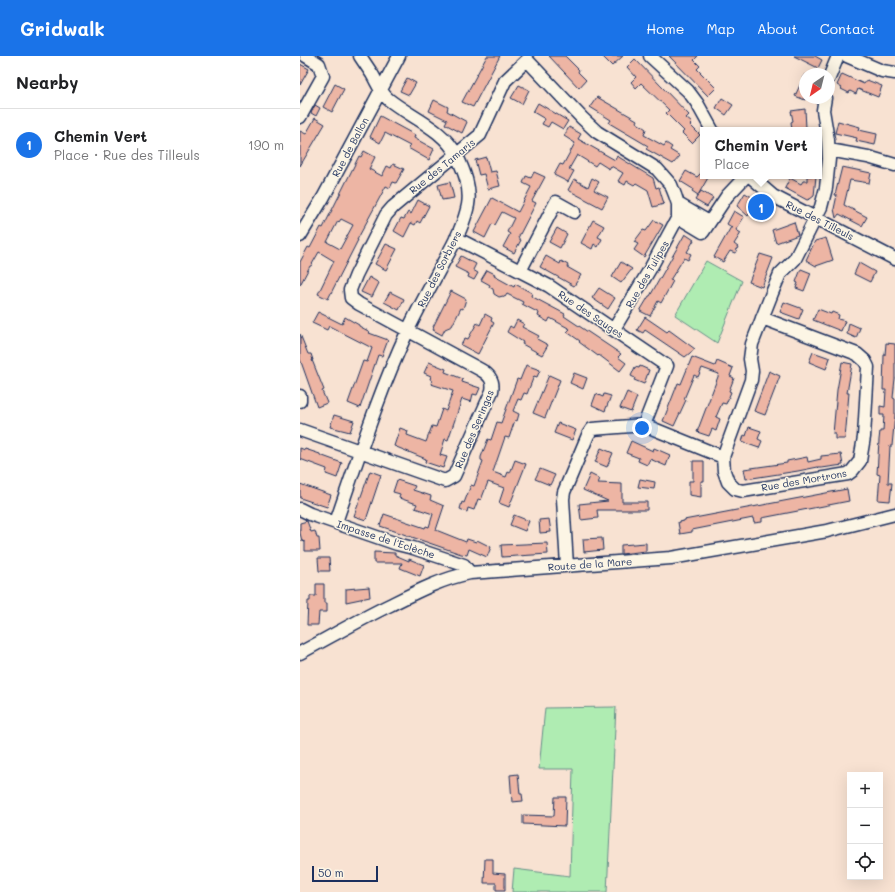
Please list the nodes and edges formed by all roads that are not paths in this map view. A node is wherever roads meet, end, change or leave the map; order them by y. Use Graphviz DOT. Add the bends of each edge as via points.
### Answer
graph roads {
  1 [pos="306,56"];
  2 [pos="360,56"];
  3 [pos="399,56"];
  4 [pos="650,56"];
  5 [pos="838,56"];
  6 [pos="847,56"];
  7 [pos="833,68"];
  8 [pos="895,73"];
  9 [pos="381,90"];
  10 [pos="824,104"];
  11 [pos="300,117"];
  12 [pos="710,127"];
  13 [pos="829,150"];
  14 [pos="456,154"];
  15 [pos="895,165"];
  16 [pos="743,179"];
  17 [pos="753,179"];
  18 [pos="678,204"];
  19 [pos="574,212"];
  20 [pos="678,217"];
  21 [pos="816,218"];
  22 [pos="709,222"];
  23 [pos="300,236"];
  24 [pos="456,238"];
  25 [pos="895,259"];
  26 [pos="520,271"];
  27 [pos="762,318"];
  28 [pos="614,329"];
  29 [pos="408,331"];
  30 [pos="300,396"];
  31 [pos="300,401"];
  32 [pos="644,425"];
  33 [pos="300,430"];
  34 [pos="360,452"];
  35 [pos="723,457"];
  36 [pos="300,509"];
  37 [pos="895,514"];
  38 [pos="336,522"];
  39 [pos="568,566"];
  40 [pos="470,573"];
  41 [pos="300,653"];
  1 -- 11 [label="street" via="319,64 323,76"];
  2 -- 9 [label="street, Rue des Sorbiers"];
  3 -- 9 [label="street, Rue de Ballon"];
  4 -- 12 [label="street" via="688,91"];
  5 -- 7 [label="street"];
  6 -- 8 [label="street" via="882,71"];
  9 -- 14 [label="street, Rue des Sorbiers" via="387,98 443,138"];
  9 -- 23 [label="street, Rue de Ballon"];
  10 -- 13 [label="street, Rue des Mortrons"];
  13 -- 15 [label="street"];
  13 -- 21 [label="street, Rue des Mortrons" via="826,188"];
  14 -- 18 [label="street, Rue des Tamaris" via="480,136 505,81 527,60 597,132 657,169 671,185"];
  14 -- 24 [label="street, Rue des Sorbiers" via="468,184 469,195 468,206"];
  14 -- 29 [label="street, Rue des Tamaris" via="386,215 350,290 351,298 358,304"];
  16 -- 22 [label="street" via="727,196"];
  17 -- 21 [label="street, Rue des Tilleuls" via="773,196"];
  18 -- 20 [label="street, Rue des Tulipes"];
  18 -- 22 [label="street"];
  19 -- 26 [label="street" via="556,202"];
  20 -- 22 [label="street" via="703,232"];
  20 -- 28 [label="street, Rue des Tulipes"];
  21 -- 25 [label="street, Rue des Tilleuls"];
  21 -- 27 [label="street, Rue des Mortrons" via="795,259 780,274"];
  24 -- 26 [label="street, Rue des Sauges"];
  24 -- 29 [label="street, Rue des Sorbiers"];
  26 -- 28 [label="street, Rue des Sauges" via="558,292"];
  27 -- 35 [label="street, Rue des Mortrons" via="752,344 751,380"];
  27 -- 35 [label="street, Rue des Mortrons" via="858,354 865,361 868,374 860,461 848,474 743,491 735,489 728,482"];
  28 -- 32 [label="street, Rue des Sauges" via="667,366"];
  29 -- 34 [label="street, Rue des Sorbiers"];
  29 -- 34 [label="street, Rue des Seringas" via="485,372 493,386 490,395 454,476 445,481"];
  30 -- 31 [label="street"];
  32 -- 35 [label="street"];
  32 -- 39 [label="street" via="592,429 588,435 564,492"];
  33 -- 34 [label="street"];
  34 -- 38 [label="street, Rue des Sorbiers"];
  36 -- 38 [label="street, Impasse de l'Eclèche"];
  37 -- 39 [label="street, Route de la Mare" via="827,531 671,558"];
  38 -- 40 [label="street, Impasse de l'Eclèche" via="464,565"];
  39 -- 40 [label="street, Route de la Mare"];
  40 -- 41 [label="street, Route de la Mare" via="444,580 416,592"];
}
